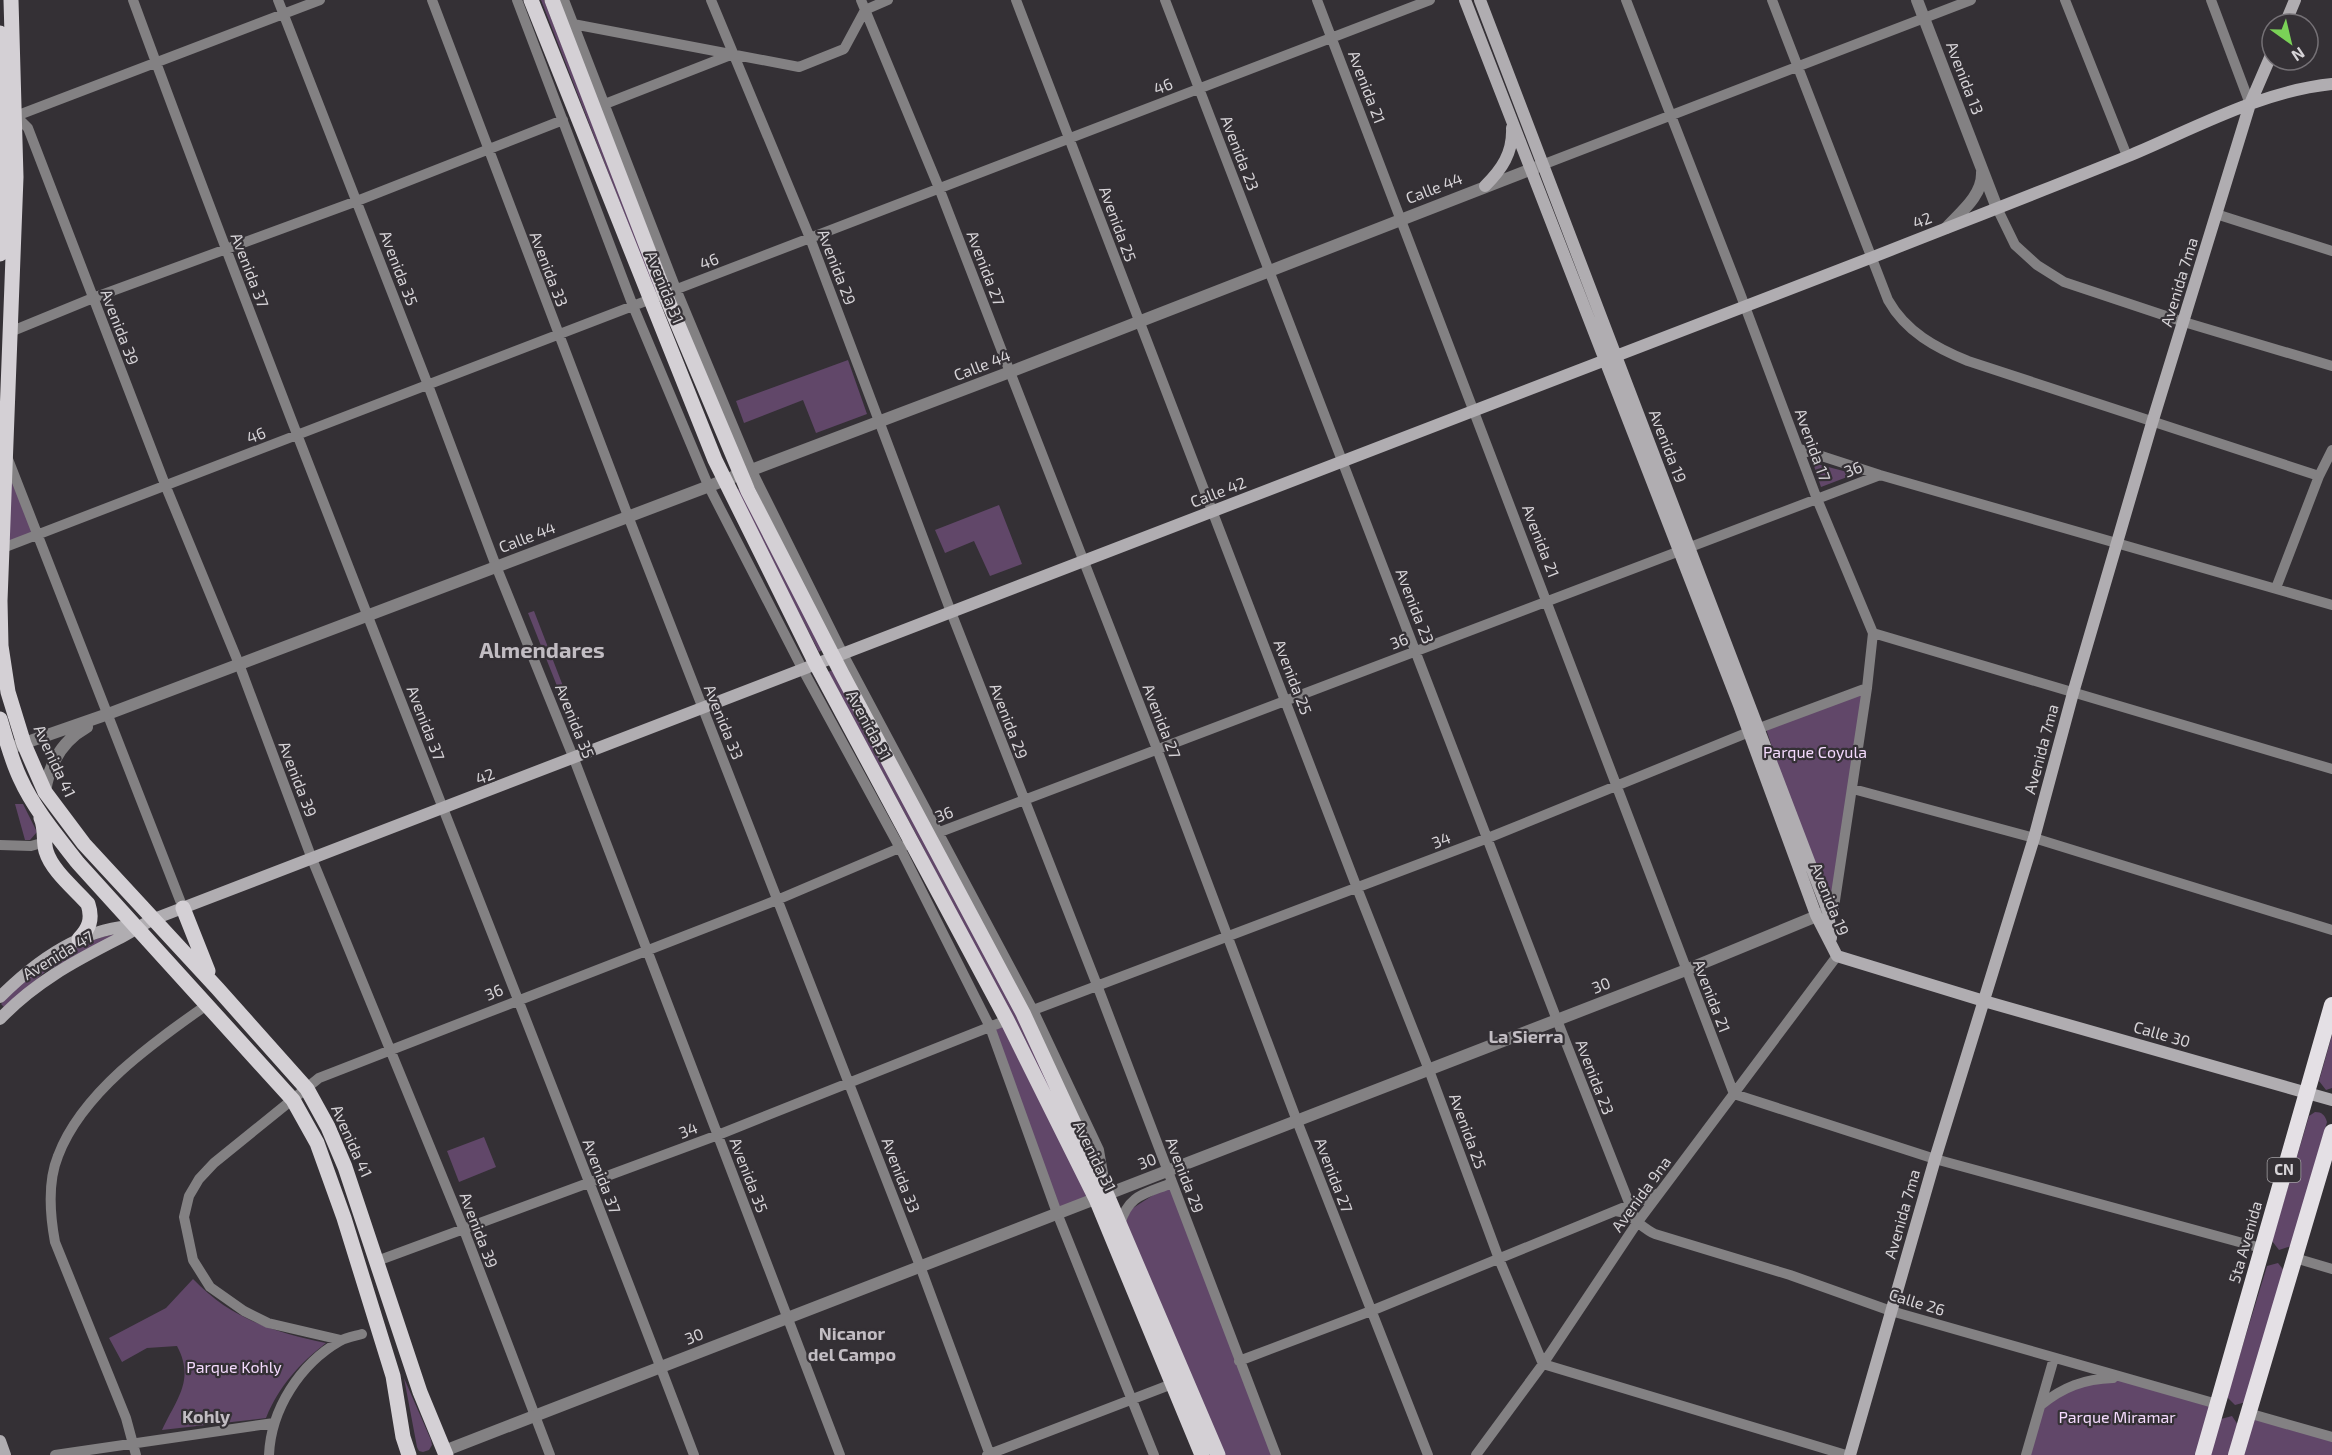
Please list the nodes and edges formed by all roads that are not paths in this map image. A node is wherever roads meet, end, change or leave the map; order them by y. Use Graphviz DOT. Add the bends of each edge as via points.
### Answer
graph roads {
  1 [pos="11,0"];
  2 [pos="133,0"];
  3 [pos="278,0"];
  4 [pos="320,0"];
  5 [pos="432,0"];
  6 [pos="517,0"];
  7 [pos="531,0"];
  8 [pos="552,0"];
  9 [pos="564,0"];
  10 [pos="711,0"];
  11 [pos="888,0"];
  12 [pos="1016,0"];
  13 [pos="1165,0"];
  14 [pos="1317,0"];
  15 [pos="1430,0"];
  16 [pos="1465,0"];
  17 [pos="1480,0"];
  18 [pos="1626,0"];
  19 [pos="1772,0"];
  20 [pos="1917,0"];
  21 [pos="1971,0"];
  22 [pos="2065,0"];
  23 [pos="2211,0"];
  24 [pos="863,5"];
  25 [pos="283,14"];
  26 [pos="1924,18"];
  27 [pos="573,24"];
  28 [pos="0,33"];
  29 [pos="1331,38"];
  30 [pos="733,54"];
  31 [pos="156,63"];
  32 [pos="1798,66"];
  33 [pos="2264,72"];
  34 [pos="2332,84"];
  35 [pos="1200,88"];
  36 [pos="605,104"];
  37 [pos="2250,104"];
  38 [pos="1671,115"];
  39 [pos="16,116"];
  40 [pos="1511,118"];
  41 [pos="563,120"];
  42 [pos="1070,138"];
  43 [pos="487,149"];
  44 [pos="2127,156"];
  45 [pos="1542,165"];
  46 [pos="1982,168"];
  47 [pos="1530,170"];
  48 [pos="7,176"];
  49 [pos="1485,186"];
  50 [pos="939,188"];
  51 [pos="357,201"];
  52 [pos="1997,208"];
  53 [pos="2216,214"];
  54 [pos="1401,219"];
  55 [pos="1946,228"];
  56 [pos="810,238"];
  57 [pos="2332,250"];
  58 [pos="226,251"];
  59 [pos="0,254"];
  60 [pos="1873,257"];
  61 [pos="1269,271"];
  62 [pos="671,291"];
  63 [pos="93,298"];
  64 [pos="650,299"];
  65 [pos="633,306"];
  66 [pos="1745,306"];
  67 [pos="1139,322"];
  68 [pos="2184,322"];
  69 [pos="10,332"];
  70 [pos="558,335"];
  71 [pos="1610,359"];
  72 [pos="2332,366"];
  73 [pos="1010,372"];
  74 [pos="428,385"];
  75 [pos="1475,411"];
  76 [pos="879,421"];
  77 [pos="2152,423"];
  78 [pos="297,435"];
  79 [pos="1800,449"];
  80 [pos="2332,450"];
  81 [pos="6,453"];
  82 [pos="1343,461"];
  83 [pos="745,471"];
  84 [pos="1880,475"];
  85 [pos="2319,476"];
  86 [pos="724,479"];
  87 [pos="708,485"];
  88 [pos="166,487"];
  89 [pos="1817,499"];
  90 [pos="1213,512"];
  91 [pos="628,516"];
  92 [pos="36,536"];
  93 [pos="2117,543"];
  94 [pos="1684,548"];
  95 [pos="2,549"];
  96 [pos="1083,562"];
  97 [pos="496,566"];
  98 [pos="2276,588"];
  99 [pos="1548,601"];
  100 [pos="2332,605"];
  101 [pos="951,612"];
  102 [pos="369,614"];
  103 [pos="1873,633"];
  104 [pos="1416,651"];
  105 [pos="838,656"];
  106 [pos="239,664"];
  107 [pos="810,667"];
  108 [pos="1867,688"];
  109 [pos="2073,693"];
  110 [pos="1286,700"];
  111 [pos="702,708"];
  112 [pos="108,714"];
  113 [pos="0,719"];
  114 [pos="1754,731"];
  115 [pos="24,744"];
  116 [pos="4,749"];
  117 [pos="1157,749"];
  118 [pos="574,759"];
  119 [pos="2332,769"];
  120 [pos="1618,787"];
  121 [pos="1853,789"];
  122 [pos="45,792"];
  123 [pos="1024,799"];
  124 [pos="38,810"];
  125 [pos="442,810"];
  126 [pos="934,834"];
  127 [pos="1488,838"];
  128 [pos="2034,838"];
  129 [pos="45,842"];
  130 [pos="0,845"];
  131 [pos="906,845"];
  132 [pos="312,859"];
  133 [pos="1357,888"];
  134 [pos="777,900"];
  135 [pos="183,908"];
  136 [pos="1822,913"];
  137 [pos="154,919"];
  138 [pos="138,926"];
  139 [pos="2332,930"];
  140 [pos="1228,936"];
  141 [pos="79,939"];
  142 [pos="647,950"];
  143 [pos="1837,956"];
  144 [pos="1686,970"];
  145 [pos="1097,985"];
  146 [pos="218,989"];
  147 [pos="0,997"];
  148 [pos="518,999"];
  149 [pos="1984,1001"];
  150 [pos="208,1004"];
  151 [pos="2332,1005"];
  152 [pos="1028,1012"];
  153 [pos="0,1019"];
  154 [pos="1007,1020"];
  155 [pos="1557,1020"];
  156 [pos="990,1027"];
  157 [pos="391,1050"];
  158 [pos="1429,1070"];
  159 [pos="849,1082"];
  160 [pos="307,1089"];
  161 [pos="2307,1092"];
  162 [pos="1734,1094"];
  163 [pos="293,1100"];
  164 [pos="2332,1100"];
  165 [pos="1297,1121"];
  166 [pos="2332,1132"];
  167 [pos="718,1135"];
  168 [pos="1935,1159"];
  169 [pos="1169,1177"];
  170 [pos="589,1184"];
  171 [pos="1660,1192"];
  172 [pos="1102,1197"];
  173 [pos="1629,1205"];
  174 [pos="1615,1211"];
  175 [pos="1058,1213"];
  176 [pos="1637,1223"];
  177 [pos="1120,1224"];
  178 [pos="464,1230"];
  179 [pos="2261,1248"];
  180 [pos="2295,1258"];
  181 [pos="1499,1259"];
  182 [pos="377,1261"];
  183 [pos="920,1266"];
  184 [pos="2332,1269"];
  185 [pos="1371,1311"];
  186 [pos="1891,1311"];
  187 [pos="372,1312"];
  188 [pos="787,1318"];
  189 [pos="362,1334"];
  190 [pos="341,1340"];
  191 [pos="382,1345"];
  192 [pos="2054,1358"];
  193 [pos="1239,1361"];
  194 [pos="1543,1364"];
  195 [pos="661,1367"];
  196 [pos="2122,1377"];
  197 [pos="1172,1384"];
  198 [pos="1133,1399"];
  199 [pos="2217,1404"];
  200 [pos="2041,1405"];
  201 [pos="2248,1413"];
  202 [pos="534,1416"];
  203 [pos="274,1423"];
  204 [pos="2332,1437"];
  205 [pos="0,1441"];
  206 [pos="135,1450"];
  207 [pos="440,1454"];
  208 [pos="5,1455"];
  209 [pos="55,1455"];
  210 [pos="269,1455"];
  211 [pos="409,1455"];
  212 [pos="550,1455"];
  213 [pos="694,1455"];
  214 [pos="840,1455"];
  215 [pos="989,1455"];
  216 [pos="1154,1455"];
  217 [pos="1202,1455"];
  218 [pos="1218,1455"];
  219 [pos="1276,1455"];
  220 [pos="1428,1455"];
  221 [pos="1476,1455"];
  222 [pos="1848,1455"];
  223 [pos="2026,1455"];
  224 [pos="2203,1455"];
  225 [pos="2236,1455"];
  1 -- 39 [label="main road, Avenida 41"];
  2 -- 31 [label="street, Avenida 37"];
  3 -- 25 [label="street, Avenida 35"];
  4 -- 25 [label="street"];
  5 -- 43 [label="street, Avenida 33"];
  6 -- 41 [label="street, Avenida 31"];
  7 -- 64 [label="main road, Avenida 31"];
  8 -- 62 [label="main road, Avenida 31"];
  9 -- 27 [label="street, Avenida 31"];
  10 -- 30 [label="street, Avenida 29"];
  11 -- 24 [label="street"];
  12 -- 42 [label="street, Avenida 25"];
  13 -- 35 [label="street, Avenida 23"];
  14 -- 29 [label="street, Avenida 21"];
  15 -- 29 [label="street, 46"];
  16 -- 40 [label="main road, Avenida 19"];
  17 -- 45 [label="main road, Avenida 19"];
  18 -- 38 [label="street, Avenida 17"];
  19 -- 32 [label="street"];
  20 -- 26 [label="street, Avenida 13"];
  21 -- 26 [label="street, Calle 44"];
  22 -- 44 [label="street"];
  23 -- 37 [label="street"];
  24 -- 30 [label="street" via="844,49 799,67"];
  24 -- 50 [label="street, Avenida 27"];
  25 -- 31 [label="street"];
  25 -- 51 [label="street, Avenida 35"];
  26 -- 32 [label="street, Calle 44"];
  26 -- 46 [label="street, Avenida 13"];
  27 -- 30 [label="street"];
  27 -- 36 [label="street, Avenida 31"];
  28 -- 48 [label="main road, Avenida 41"];
  29 -- 35 [label="street, 46"];
  29 -- 54 [label="street, Avenida 21"];
  30 -- 36 [label="street"];
  30 -- 56 [label="street, Avenida 29"];
  31 -- 39 [label="street"];
  31 -- 58 [label="street, Avenida 37"];
  32 -- 38 [label="street, Calle 44"];
  32 -- 60 [label="street"];
  33 -- 37 [label="main road, Avenida 7ma"];
  34 -- 37 [label="main road"];
  35 -- 42 [label="street, 46"];
  35 -- 61 [label="street, Avenida 23"];
  36 -- 62 [label="street, Avenida 31"];
  37 -- 44 [label="main road, 42"];
  37 -- 53 [label="main road, Avenida 7ma"];
  38 -- 45 [label="street, Calle 44"];
  38 -- 66 [label="street, Avenida 17"];
  39 -- 48 [label="main road, Avenida 41"];
  39 -- 63 [label="street, Avenida 39" via="28,128"];
  40 -- 47 [label="main road, Avenida 19"];
  40 -- 49 [label="main road" via="1510,153 1501,171"];
  41 -- 43 [label="street"];
  41 -- 65 [label="street, Avenida 31"];
  42 -- 50 [label="street, 46"];
  42 -- 67 [label="street, Avenida 25"];
  43 -- 51 [label="street"];
  43 -- 70 [label="street, Avenida 33"];
  44 -- 52 [label="main road, 42"];
  45 -- 47 [label="street, Calle 44"];
  45 -- 71 [label="main road, Avenida 19"];
  46 -- 52 [label="street, Avenida 13"];
  46 -- 55 [label="street" via="1977,194"];
  47 -- 49 [label="street, Calle 44"];
  47 -- 71 [label="main road, Avenida 19"];
  48 -- 59 [label="main road, Avenida 41"];
  48 -- 69 [label="main road, Avenida 41"];
  49 -- 54 [label="street, Calle 44"];
  50 -- 56 [label="street, 46"];
  50 -- 73 [label="street, Avenida 27"];
  51 -- 58 [label="street"];
  51 -- 74 [label="street, Avenida 35"];
  52 -- 55 [label="main road, 42"];
  52 -- 68 [label="street" via="2015,245 2064,282"];
  53 -- 57 [label="street"];
  53 -- 68 [label="main road, Avenida 7ma"];
  54 -- 61 [label="street, Calle 44"];
  54 -- 75 [label="street, Avenida 21"];
  55 -- 60 [label="main road, 42"];
  56 -- 62 [label="street, 46"];
  56 -- 76 [label="street, Avenida 29"];
  58 -- 63 [label="street"];
  58 -- 78 [label="street, Avenida 37"];
  60 -- 66 [label="main road, 42"];
  60 -- 77 [label="street" via="1894,311 1934,346"];
  61 -- 67 [label="street, Calle 44"];
  61 -- 82 [label="street, Avenida 23"];
  62 -- 64 [label="street, 46"];
  62 -- 83 [label="main road, Avenida 31"];
  63 -- 69 [label="street"];
  63 -- 88 [label="street, Avenida 39"];
  64 -- 65 [label="street, 46"];
  64 -- 86 [label="main road, Avenida 31"];
  65 -- 70 [label="street, 46"];
  65 -- 87 [label="street, Avenida 31"];
  66 -- 71 [label="main road, 42"];
  66 -- 79 [label="street, Avenida 17"];
  67 -- 73 [label="street, Calle 44"];
  67 -- 90 [label="street, Avenida 25"];
  68 -- 72 [label="street"];
  68 -- 77 [label="main road, Avenida 7ma"];
  69 -- 81 [label="main road, Avenida 41"];
  70 -- 74 [label="street, 46"];
  70 -- 91 [label="street, Avenida 33"];
  71 -- 75 [label="main road, Calle 42"];
  71 -- 94 [label="main road, Avenida 19"];
  73 -- 76 [label="street, Calle 44"];
  73 -- 96 [label="street, Avenida 27"];
  74 -- 78 [label="street, 46"];
  74 -- 97 [label="street, Avenida 35"];
  75 -- 82 [label="main road, Calle 42"];
  75 -- 99 [label="street, Avenida 21"];
  76 -- 83 [label="street, Calle 44"];
  76 -- 101 [label="street, Avenida 29"];
  77 -- 85 [label="street"];
  77 -- 93 [label="main road, Avenida 7ma"];
  78 -- 88 [label="street, 46"];
  78 -- 102 [label="street, Avenida 37"];
  79 -- 84 [label="street"];
  79 -- 89 [label="street, Avenida 17"];
  80 -- 85 [label="street"];
  81 -- 92 [label="street"];
  81 -- 95 [label="main road, Avenida 41"];
  82 -- 90 [label="main road, Calle 42"];
  82 -- 104 [label="street, Avenida 23"];
  83 -- 86 [label="street, Calle 44"];
  83 -- 105 [label="main road, Avenida 31"];
  84 -- 89 [label="street, 36"];
  84 -- 93 [label="street"];
  85 -- 98 [label="street"];
  86 -- 87 [label="street, Calle 44"];
  86 -- 107 [label="main road, Avenida 31"];
  87 -- 91 [label="street, Calle 44"];
  87 -- 107 [label="street, Avenida 31"];
  88 -- 92 [label="street, 46"];
  88 -- 106 [label="street, Avenida 39"];
  89 -- 94 [label="street, 36"];
  89 -- 103 [label="street, Avenida 17"];
  90 -- 96 [label="main road, Calle 42"];
  90 -- 110 [label="street, Avenida 25"];
  91 -- 97 [label="street, Calle 44"];
  91 -- 111 [label="street, Avenida 33"];
  92 -- 95 [label="street, 46"];
  92 -- 112 [label="street"];
  93 -- 98 [label="street"];
  93 -- 109 [label="main road, Avenida 7ma"];
  94 -- 99 [label="street, 36"];
  94 -- 114 [label="main road, Avenida 19"];
  95 -- 115 [label="main road, Avenida 41" via="1,646 8,692"];
  96 -- 101 [label="main road, Calle 42"];
  96 -- 117 [label="street, Avenida 27"];
  97 -- 102 [label="street, Calle 44"];
  97 -- 118 [label="street, Avenida 35"];
  98 -- 100 [label="street"];
  99 -- 104 [label="street, 36"];
  99 -- 120 [label="street, Avenida 21"];
  101 -- 105 [label="main road, Calle 42"];
  101 -- 123 [label="street, Avenida 29"];
  102 -- 106 [label="street, Calle 44"];
  102 -- 125 [label="street, Avenida 37"];
  103 -- 108 [label="street, Avenida 17"];
  103 -- 109 [label="street"];
  104 -- 110 [label="street, 36"];
  104 -- 127 [label="street, Avenida 23"];
  105 -- 107 [label="main road, 42"];
  105 -- 126 [label="main road, Avenida 31"];
  106 -- 112 [label="street, Calle 44"];
  106 -- 132 [label="street, Avenida 39"];
  107 -- 111 [label="main road, 42"];
  107 -- 131 [label="main road, Avenida 31"];
  108 -- 114 [label="street, 34"];
  108 -- 121 [label="street, Avenida 17"];
  109 -- 119 [label="street"];
  109 -- 128 [label="main road, Avenida 7ma"];
  110 -- 117 [label="street, 36"];
  110 -- 133 [label="street, Avenida 25"];
  111 -- 118 [label="main road, 42"];
  111 -- 134 [label="street, Avenida 33"];
  112 -- 115 [label="street, Calle 44"];
  112 -- 122 [label="street" via="78,732 53,760"];
  112 -- 135 [label="street"];
  113 -- 116 [label="main road, Avenida 41"];
  114 -- 120 [label="street, 34"];
  114 -- 136 [label="main road, Avenida 19"];
  115 -- 116 [label="street, Calle 44"];
  115 -- 122 [label="main road, Avenida 41"];
  116 -- 124 [label="main road, Avenida 41"];
  117 -- 123 [label="street, 36"];
  117 -- 140 [label="street, Avenida 27"];
  118 -- 125 [label="main road, 42"];
  118 -- 142 [label="street, Avenida 35"];
  120 -- 127 [label="street, 34"];
  120 -- 144 [label="street, Avenida 21"];
  121 -- 128 [label="street"];
  121 -- 136 [label="street, Avenida 17" via="1834,907"];
  122 -- 137 [label="main road, Avenida 41" via="84,844"];
  123 -- 126 [label="street, 36"];
  123 -- 145 [label="street, Avenida 29"];
  124 -- 129 [label="main road" via="45,827"];
  124 -- 138 [label="main road, Avenida 41" via="78,863"];
  125 -- 132 [label="main road, 42"];
  125 -- 148 [label="street, Avenida 37"];
  126 -- 152 [label="main road, Avenida 31"];
  127 -- 133 [label="street, 34"];
  127 -- 155 [label="street, Avenida 23"];
  128 -- 139 [label="street"];
  128 -- 149 [label="main road, Avenida 7ma"];
  129 -- 130 [label="street" via="31,846"];
  129 -- 141 [label="main road" via="50,860 88,904 89,926"];
  131 -- 134 [label="street, 36"];
  131 -- 154 [label="main road, Avenida 31"];
  131 -- 156 [label="street, Avenida 31"];
  132 -- 135 [label="main road, 42"];
  132 -- 157 [label="street, Avenida 39"];
  133 -- 140 [label="street, 34"];
  133 -- 158 [label="street, Avenida 25"];
  134 -- 142 [label="street, 36"];
  134 -- 159 [label="street, Avenida 33"];
  135 -- 137 [label="main road, 42"];
  135 -- 146 [label="main road" via="200,957"];
  136 -- 143 [label="main road, Avenida 19"];
  136 -- 144 [label="street, 30"];
  137 -- 138 [label="main road, 42"];
  137 -- 146 [label="main road, Avenida 41"];
  138 -- 141 [label="main road, Avenida 47" via="109,928"];
  138 -- 150 [label="main road, Avenida 41"];
  138 -- 153 [label="main road, Avenida 47" via="50,975"];
  140 -- 145 [label="street, 34"];
  140 -- 165 [label="street, Avenida 27"];
  141 -- 147 [label="main road, Avenida 47" via="38,964"];
  142 -- 148 [label="street, 36"];
  142 -- 167 [label="street, Avenida 35"];
  143 -- 149 [label="main road"];
  143 -- 162 [label="street, Avenida 9na"];
  144 -- 155 [label="street, 30"];
  144 -- 162 [label="street, Avenida 21"];
  145 -- 152 [label="street, 34"];
  145 -- 169 [label="street, Avenida 29"];
  146 -- 160 [label="main road, Avenida 41"];
  148 -- 157 [label="street, 36"];
  148 -- 170 [label="street, Avenida 37"];
  149 -- 161 [label="main road, Calle 30"];
  149 -- 168 [label="main road, Avenida 7ma"];
  150 -- 163 [label="main road, Avenida 41"];
  150 -- 206 [label="street" via="153,1044 83,1110 61,1148 52,1176 55,1242 126,1418"];
  151 -- 161 [label="highway, 5ta Avenida / CN"];
  152 -- 172 [label="main road, Avenida 31"];
  154 -- 156 [label="street, 34"];
  154 -- 172 [label="main road, Avenida 31"];
  155 -- 158 [label="street, 30"];
  155 -- 173 [label="street, Avenida 23"];
  156 -- 159 [label="street, 34"];
  156 -- 175 [label="street, Avenida 31"];
  157 -- 160 [label="street, 36" via="319,1078"];
  157 -- 178 [label="street, Avenida 39"];
  158 -- 165 [label="street, 30"];
  158 -- 181 [label="street, Avenida 25"];
  159 -- 167 [label="street, 34"];
  159 -- 183 [label="street, Avenida 33"];
  160 -- 163 [label="street, 36"];
  160 -- 182 [label="main road, Avenida 41" via="345,1167"];
  161 -- 164 [label="main road, Calle 30"];
  161 -- 179 [label="highway, 5ta Avenida / CN"];
  162 -- 168 [label="street"];
  162 -- 171 [label="street, Avenida 9na"];
  163 -- 187 [label="main road, Avenida 41" via="317,1143"];
  163 -- 190 [label="street, 36" via="198,1179 184,1217 187,1238 193,1260 210,1287 244,1311 268,1323"];
  165 -- 169 [label="street, 30"];
  165 -- 185 [label="street, Avenida 27"];
  166 -- 180 [label="highway, CN"];
  167 -- 170 [label="street, 34"];
  167 -- 188 [label="street, Avenida 35"];
  168 -- 179 [label="street"];
  168 -- 186 [label="main road, Avenida 7ma"];
  169 -- 172 [label="street, 30"];
  169 -- 177 [label="street" via="1125,1207"];
  169 -- 193 [label="street, Avenida 29"];
  170 -- 178 [label="street, 34"];
  170 -- 195 [label="street, Avenida 37"];
  171 -- 173 [label="street"];
  171 -- 176 [label="street, Avenida 9na"];
  172 -- 175 [label="street, 30"];
  172 -- 177 [label="main road, Avenida 31"];
  172 -- 197 [label="main road, Avenida 31"];
  173 -- 174 [label="street"];
  173 -- 176 [label="street, Avenida 23"];
  174 -- 176 [label="street, Calle 26"];
  174 -- 181 [label="street"];
  175 -- 183 [label="street, 30"];
  175 -- 198 [label="street, Avenida 31"];
  176 -- 186 [label="street, Calle 26" via="1655,1234"];
  176 -- 194 [label="street, Avenida 9na"];
  177 -- 218 [label="main road, Avenida 31"];
  178 -- 182 [label="street, 34"];
  178 -- 202 [label="street, Avenida 39"];
  179 -- 199 [label="highway, 5ta Avenida / CN"];
  180 -- 184 [label="street"];
  180 -- 201 [label="highway, CN"];
  181 -- 185 [label="street"];
  181 -- 194 [label="street, Avenida 25"];
  182 -- 207 [label="main road, Avenida 41"];
  183 -- 188 [label="street, 30"];
  183 -- 215 [label="street, Avenida 33"];
  185 -- 193 [label="street"];
  185 -- 220 [label="street, Avenida 27"];
  186 -- 192 [label="street, Calle 26"];
  186 -- 222 [label="main road, Avenida 7ma"];
  187 -- 189 [label="street"];
  187 -- 191 [label="main road, Avenida 41"];
  188 -- 195 [label="street, 30"];
  188 -- 214 [label="street, Avenida 35"];
  189 -- 190 [label="street"];
  189 -- 191 [label="street"];
  190 -- 203 [label="street" via="299,1377"];
  191 -- 211 [label="main road, Avenida 41" via="393,1376"];
  192 -- 196 [label="street, Calle 26"];
  192 -- 200 [label="street"];
  193 -- 219 [label="street, Avenida 29"];
  194 -- 221 [label="street, Avenida 9na"];
  194 -- 222 [label="street"];
  195 -- 202 [label="street, 30"];
  195 -- 213 [label="street, Avenida 37"];
  196 -- 199 [label="street, Calle 26"];
  196 -- 200 [label="street" via="2079,1382"];
  197 -- 198 [label="street"];
  197 -- 217 [label="main road, Avenida 31"];
  198 -- 215 [label="street"];
  198 -- 216 [label="street, Avenida 31"];
  199 -- 224 [label="highway, 5ta Avenida / CN"];
  200 -- 223 [label="street"];
  201 -- 204 [label="street"];
  201 -- 225 [label="highway, CN"];
  202 -- 207 [label="street, 30"];
  202 -- 212 [label="street, Avenida 39"];
  203 -- 206 [label="street"];
  203 -- 210 [label="street"];
  205 -- 208 [label="main road"];
  206 -- 209 [label="street"];
}
